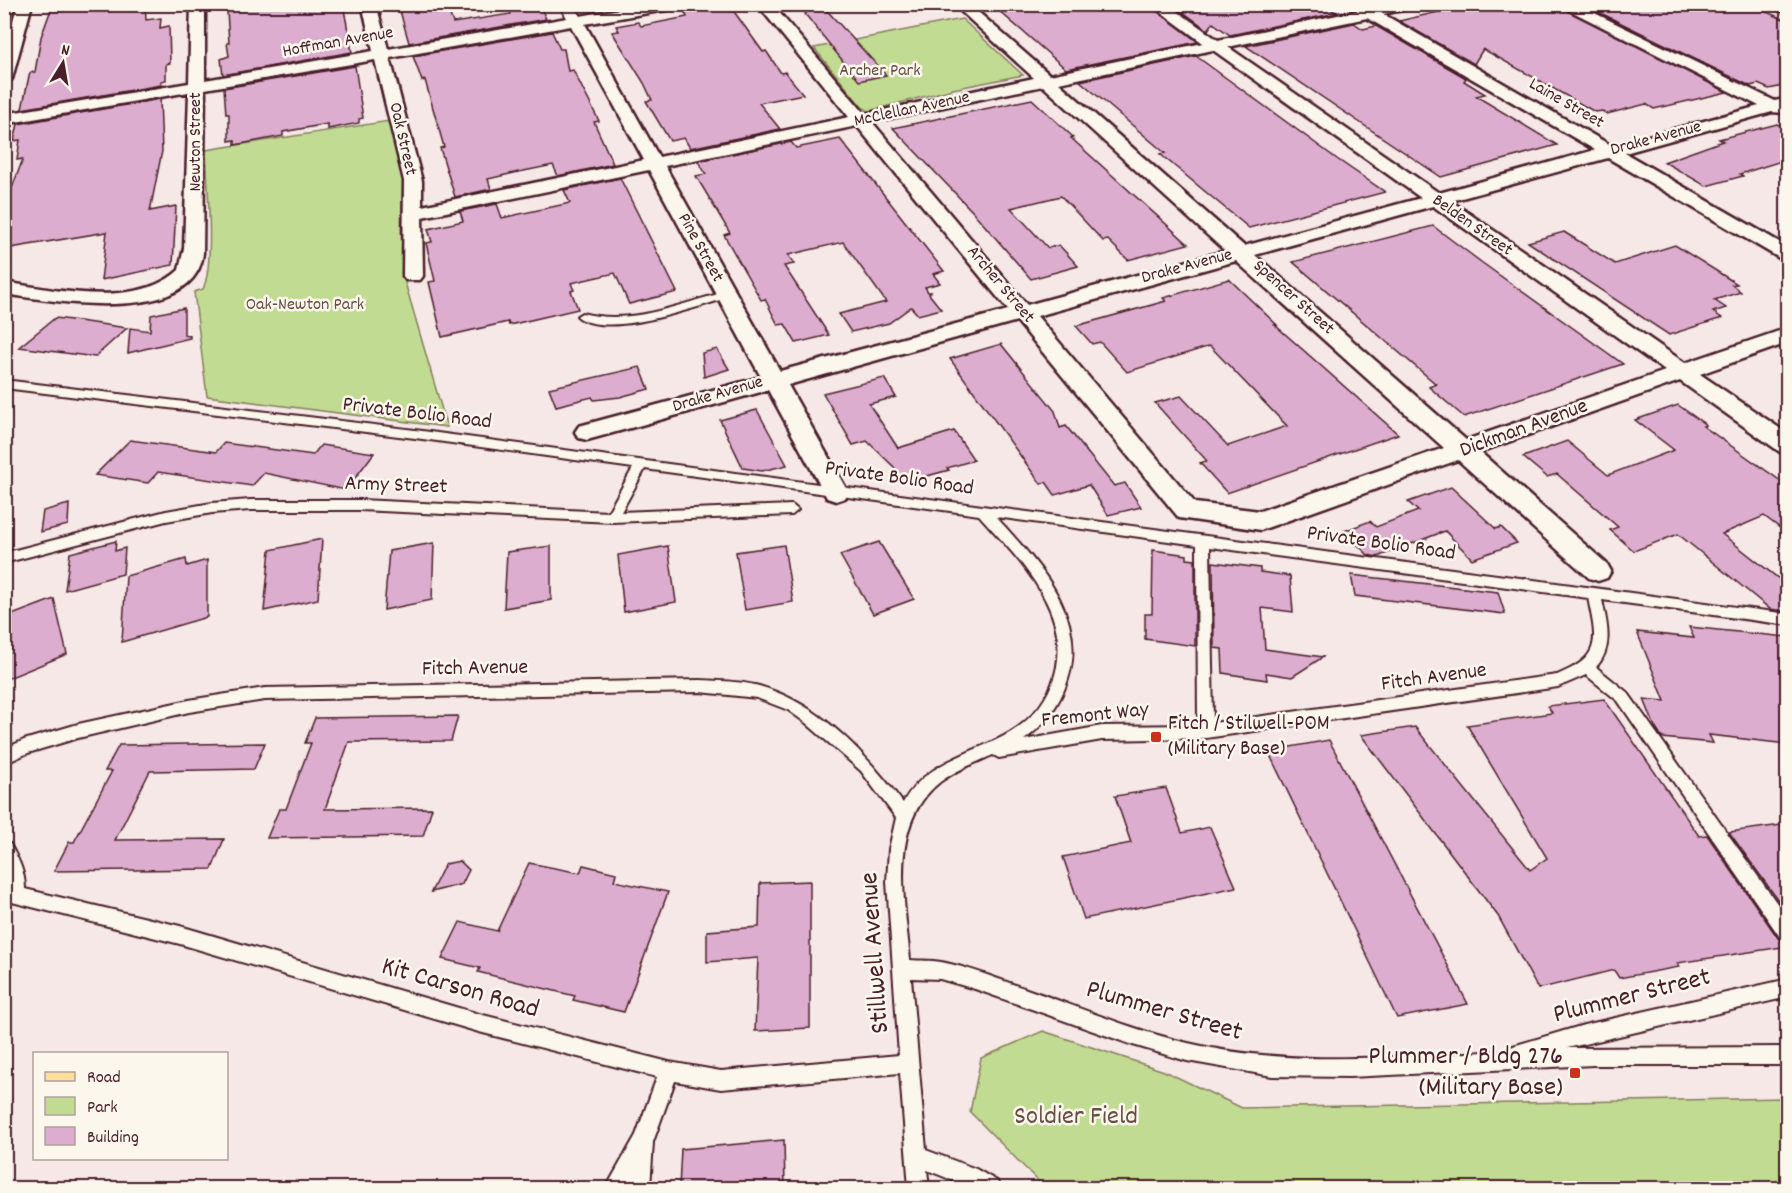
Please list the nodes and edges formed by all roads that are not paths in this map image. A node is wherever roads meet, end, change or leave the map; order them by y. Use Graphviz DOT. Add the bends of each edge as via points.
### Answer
graph roads {
  1 [pos="25,4"];
  2 [pos="198,4"];
  3 [pos="369,4"];
  4 [pos="677,4"];
  5 [pos="764,4"];
  6 [pos="960,4"];
  7 [pos="1157,4"];
  8 [pos="1411,4"];
  9 [pos="1564,4"];
  10 [pos="1779,4"];
  11 [pos="1788,8"];
  12 [pos="1362,9"];
  13 [pos="571,13"];
  14 [pos="1216,46"];
  15 [pos="382,55"];
  16 [pos="4,79"];
  17 [pos="1046,82"];
  18 [pos="196,86"];
  19 [pos="1783,108"];
  20 [pos="4,119"];
  21 [pos="860,120"];
  22 [pos="1609,151"];
  23 [pos="654,164"];
  24 [pos="1434,199"];
  25 [pos="412,214"];
  26 [pos="1242,253"];
  27 [pos="1788,255"];
  28 [pos="413,276"];
  29 [pos="4,288"];
  30 [pos="726,296"];
  31 [pos="1023,312"];
  32 [pos="582,316"];
  33 [pos="1788,336"];
  34 [pos="1682,373"];
  35 [pos="772,380"];
  36 [pos="4,384"];
  37 [pos="587,432"];
  38 [pos="1788,446"];
  39 [pos="1464,451"];
  40 [pos="641,465"];
  41 [pos="836,492"];
  42 [pos="792,510"];
  43 [pos="983,511"];
  44 [pos="612,517"];
  45 [pos="1261,521"];
  46 [pos="1203,541"];
  47 [pos="4,558"];
  48 [pos="1598,571"];
  49 [pos="1594,594"];
  50 [pos="1788,620"];
  51 [pos="1587,668"];
  52 [pos="1206,730"];
  53 [pos="980,754"];
  54 [pos="4,757"];
  55 [pos="904,817"];
  56 [pos="4,849"];
  57 [pos="11,893"];
  58 [pos="1788,934"];
  59 [pos="901,969"];
  60 [pos="1788,988"];
  61 [pos="1788,1056"];
  62 [pos="1491,1062"];
  63 [pos="909,1063"];
  64 [pos="669,1071"];
  65 [pos="644,1140"];
  66 [pos="917,1156"];
  67 [pos="616,1188"];
  68 [pos="640,1188"];
  69 [pos="919,1188"];
  70 [pos="990,1188"];
  1 -- 16 [label="street"];
  2 -- 18 [label="street, Newton Street"];
  3 -- 15 [label="street, Oak Street"];
  4 -- 13 [label="street, Hoffman Avenue"];
  5 -- 21 [label="street, Archer Street"];
  6 -- 17 [label="street, Spencer Street"];
  7 -- 14 [label="street, Belden Street"];
  8 -- 12 [label="street, McClellan Avenue"];
  9 -- 19 [label="street"];
  10 -- 11 [label="main road"];
  12 -- 14 [label="street, McClellan Avenue"];
  12 -- 22 [label="street, Laine Street"];
  13 -- 15 [label="street, Hoffman Avenue"];
  13 -- 23 [label="street, Pine Street"];
  14 -- 17 [label="street, McClellan Avenue"];
  14 -- 24 [label="street, Belden Street"];
  15 -- 18 [label="street, Hoffman Avenue"];
  15 -- 25 [label="street, Oak Street" via="413,181"];
  17 -- 21 [label="street, McClellan Avenue"];
  17 -- 26 [label="street, Spencer Street"];
  18 -- 20 [label="street, Hoffman Avenue"];
  18 -- 29 [label="street, Newton Street" via="195,211 191,267 184,276 160,290 117,298"];
  19 -- 22 [label="street, Drake Avenue"];
  21 -- 23 [label="street, McClellan Avenue"];
  21 -- 31 [label="street, Archer Street"];
  22 -- 24 [label="street, Drake Avenue"];
  22 -- 27 [label="street, Laine Street"];
  23 -- 25 [label="street, McClellan Avenue"];
  23 -- 30 [label="street, Pine Street"];
  24 -- 26 [label="street, Drake Avenue"];
  24 -- 34 [label="street, Belden Street"];
  25 -- 28 [label="street, Oak Street"];
  26 -- 31 [label="street, Drake Avenue"];
  26 -- 39 [label="street, Spencer Street"];
  30 -- 32 [label="lane" via="621,321 593,322"];
  30 -- 35 [label="street, Pine Street"];
  31 -- 35 [label="street, Drake Avenue"];
  31 -- 45 [label="street, Archer Street" via="1188,511"];
  33 -- 34 [label="street, Dickman Avenue"];
  34 -- 38 [label="street, Belden Street"];
  34 -- 39 [label="street, Dickman Avenue"];
  35 -- 37 [label="street, Drake Avenue"];
  35 -- 41 [label="street, Pine Street"];
  36 -- 40 [label="lane, Private Bolio Road"];
  39 -- 45 [label="street, Dickman Avenue"];
  39 -- 48 [label="street, Spencer Street"];
  40 -- 41 [label="lane, Private Bolio Road"];
  40 -- 44 [label="lane"];
  41 -- 43 [label="lane, Private Bolio Road"];
  42 -- 44 [label="lane, Army Street"];
  43 -- 46 [label="lane, Private Bolio Road"];
  43 -- 53 [label="lane" via="1044,587 1067,642 1063,673 1045,712 1030,728"];
  44 -- 47 [label="lane, Army Street" via="360,505 212,507"];
  46 -- 49 [label="lane, Private Bolio Road"];
  46 -- 52 [label="lane"];
  49 -- 50 [label="lane, Private Bolio Road"];
  49 -- 51 [label="lane" via="1603,638 1601,649"];
  51 -- 52 [label="lane, Fitch Avenue" via="1558,681"];
  51 -- 58 [label="lane" via="1623,697"];
  52 -- 53 [label="lane, Fremont Way" via="1102,733"];
  53 -- 55 [label="lane, Stillwell Avenue" via="945,769 927,783"];
  54 -- 55 [label="lane, Fitch Avenue" via="78,731 265,693 734,688 777,699 811,718 866,766"];
  55 -- 59 [label="lane, Stillwell Avenue" via="896,855"];
  56 -- 57 [label="lane" via="17,874"];
  57 -- 64 [label="lane, Kit Carson Road" via="180,935 479,1023"];
  59 -- 62 [label="lane, Plummer Street" via="949,973 1133,1036 1235,1062 1349,1068"];
  59 -- 63 [label="lane, Stillwell Avenue"];
  60 -- 62 [label="lane, Plummer Street" via="1584,1034"];
  61 -- 62 [label="lane, Plummer Street" via="1593,1056"];
  63 -- 64 [label="lane, Kit Carson Road" via="721,1080"];
  63 -- 66 [label="lane, Stillwell Avenue"];
  64 -- 65 [label="lane"];
  65 -- 67 [label="lane"];
  65 -- 68 [label="lane"];
  66 -- 69 [label="lane, Stillwell Avenue"];
  66 -- 70 [label="lane"];
}
